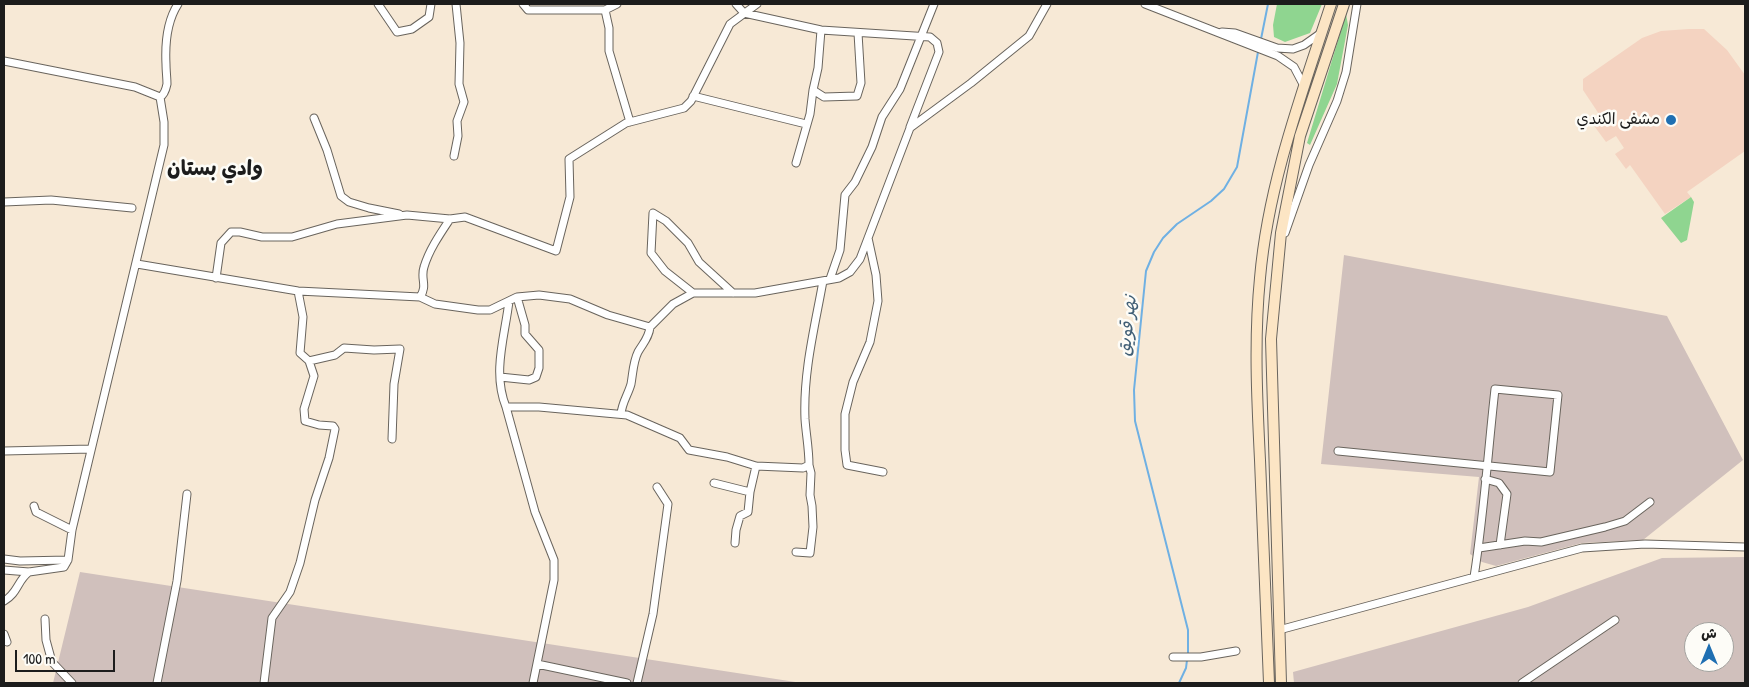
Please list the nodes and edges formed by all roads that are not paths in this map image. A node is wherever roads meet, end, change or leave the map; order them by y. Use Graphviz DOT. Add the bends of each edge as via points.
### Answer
graph roads {
  1 [pos="178,4"];
  2 [pos="378,4"];
  3 [pos="431,4"];
  4 [pos="456,4"];
  5 [pos="523,4"];
  6 [pos="617,4"];
  7 [pos="736,4"];
  8 [pos="757,4"];
  9 [pos="934,4"];
  10 [pos="1048,4"];
  11 [pos="1145,4"];
  12 [pos="1331,4"];
  13 [pos="1344,4"];
  14 [pos="1357,4"];
  15 [pos="606,10"];
  16 [pos="744,13"];
  17 [pos="821,30"];
  18 [pos="858,33"];
  19 [pos="1321,34"];
  20 [pos="922,36"];
  21 [pos="1277,52"];
  22 [pos="4,61"];
  23 [pos="1304,86"];
  24 [pos="813,90"];
  25 [pos="693,96"];
  26 [pos="160,97"];
  27 [pos="314,118"];
  28 [pos="630,122"];
  29 [pos="806,124"];
  30 [pos="910,128"];
  31 [pos="454,156"];
  32 [pos="796,163"];
  33 [pos="4,202"];
  34 [pos="132,208"];
  35 [pos="406,215"];
  36 [pos="450,219"];
  37 [pos="868,237"];
  38 [pos="1279,250"];
  39 [pos="137,264"];
  40 [pos="216,278"];
  41 [pos="826,280"];
  42 [pos="298,291"];
  43 [pos="693,293"];
  44 [pos="733,293"];
  45 [pos="420,297"];
  46 [pos="517,297"];
  47 [pos="509,301"];
  48 [pos="650,327"];
  49 [pos="309,361"];
  50 [pos="500,377"];
  51 [pos="506,406"];
  52 [pos="620,414"];
  53 [pos="392,439"];
  54 [pos="91,449"];
  55 [pos="4,451"];
  56 [pos="1338,451"];
  57 [pos="809,465"];
  58 [pos="756,466"];
  59 [pos="1487,466"];
  60 [pos="883,472"];
  61 [pos="1486,479"];
  62 [pos="714,483"];
  63 [pos="656,487"];
  64 [pos="750,492"];
  65 [pos="187,494"];
  66 [pos="1650,502"];
  67 [pos="34,506"];
  68 [pos="72,530"];
  69 [pos="735,543"];
  70 [pos="1500,545"];
  71 [pos="1745,547"];
  72 [pos="1479,548"];
  73 [pos="796,552"];
  74 [pos="4,558"];
  75 [pos="68,560"];
  76 [pos="4,570"];
  77 [pos="29,572"];
  78 [pos="1474,577"];
  79 [pos="4,601"];
  80 [pos="46,619"];
  81 [pos="1615,620"];
  82 [pos="1279,630"];
  83 [pos="4,634"];
  84 [pos="7,642"];
  85 [pos="1236,651"];
  86 [pos="1176,657"];
  87 [pos="537,664"];
  88 [pos="72,683"];
  89 [pos="157,683"];
  90 [pos="264,683"];
  91 [pos="533,683"];
  92 [pos="627,683"];
  93 [pos="637,683"];
  94 [pos="1268,683"];
  95 [pos="1281,683"];
  96 [pos="1522,683"];
  1 -- 26 [label="street" via="169,24 167,85"];
  2 -- 3 [label="street" via="397,32 412,29 429,16"];
  4 -- 31 [label="street" via="460,43 459,84 464,102 457,121"];
  5 -- 15 [label="street" via="528,10"];
  6 -- 15 [label="street"];
  7 -- 16 [label="street"];
  8 -- 16 [label="street"];
  9 -- 20 [label="street"];
  10 -- 30 [label="street" via="1029,36"];
  11 -- 21 [label="street"];
  12 -- 19 [label="main road"];
  13 -- 38 [label="main road" via="1300,136"];
  14 -- 38 [label="street" via="1346,72 1337,101 1309,165"];
  15 -- 28 [label="street" via="609,51"];
  16 -- 17 [label="street"];
  16 -- 25 [label="street" via="730,24"];
  17 -- 18 [label="street"];
  17 -- 24 [label="street"];
  18 -- 20 [label="street"];
  18 -- 24 [label="street" via="861,83 857,96 824,96"];
  19 -- 21 [label="street" via="1304,45"];
  19 -- 23 [label="main road"];
  20 -- 30 [label="street" via="937,43 939,52"];
  20 -- 41 [label="street" via="900,89 882,117 872,147 845,195 840,250"];
  21 -- 23 [label="street" via="1294,67"];
  22 -- 26 [label="street" via="135,87"];
  23 -- 94 [label="main road" via="1268,221 1260,278 1257,394"];
  24 -- 29 [label="street"];
  25 -- 28 [label="street" via="684,108"];
  25 -- 29 [label="street"];
  26 -- 39 [label="street" via="164,145"];
  27 -- 35 [label="street" via="340,196 369,208"];
  28 -- 36 [label="street" via="569,159 570,196 556,251 465,217"];
  29 -- 32 [label="street"];
  30 -- 37 [label="street"];
  33 -- 34 [label="street" via="50,200"];
  35 -- 36 [label="street"];
  35 -- 40 [label="street" via="337,224 292,237 231,232 222,243"];
  36 -- 45 [label="street" via="423,270 425,289"];
  37 -- 41 [label="street" via="860,259 850,272"];
  37 -- 60 [label="street" via="878,301 870,342 853,382 845,414 845,450 847,465"];
  38 -- 82 [label="main road" via="1271,338"];
  39 -- 40 [label="street"];
  39 -- 54 [label="street"];
  40 -- 42 [label="street"];
  41 -- 44 [label="street" via="755,293"];
  41 -- 57 [label="street" via="808,368 805,418"];
  42 -- 45 [label="street"];
  42 -- 49 [label="street" via="303,317 300,353"];
  43 -- 44 [label="street"];
  43 -- 44 [label="street" via="665,271 652,254 653,213 666,221 688,243 699,262"];
  43 -- 48 [label="street" via="672,304"];
  45 -- 47 [label="street" via="435,304 478,310 490,310"];
  46 -- 47 [label="street"];
  46 -- 48 [label="street" via="539,295 570,299 608,315"];
  46 -- 50 [label="street" via="525,334 539,350 539,368 536,377 529,380"];
  47 -- 50 [label="street" via="499,356"];
  48 -- 52 [label="street" via="649,336 638,352"];
  49 -- 53 [label="street" via="335,355 344,348 400,349 394,384"];
  49 -- 90 [label="street" via="314,376 304,409 305,421 335,429 300,563 290,592 272,618"];
  50 -- 51 [label="street" via="500,392"];
  51 -- 52 [label="street"];
  51 -- 87 [label="street" via="536,512 554,560 554,580"];
  52 -- 58 [label="street" via="680,438 690,450"];
  54 -- 55 [label="street"];
  54 -- 68 [label="street"];
  56 -- 59 [label="street"];
  57 -- 58 [label="street" via="803,468"];
  57 -- 73 [label="street" via="814,527 810,553"];
  58 -- 64 [label="street"];
  59 -- 59 [label="street" via="1495,389 1558,395 1550,472"];
  59 -- 61 [label="street"];
  61 -- 70 [label="street" via="1499,483 1507,494"];
  61 -- 72 [label="street"];
  62 -- 64 [label="street"];
  63 -- 93 [label="street" via="668,504 653,614"];
  64 -- 69 [label="street" via="748,512 740,516"];
  65 -- 89 [label="street" via="177,581"];
  66 -- 70 [label="street" via="1625,521 1605,527 1541,542"];
  67 -- 68 [label="street" via="36,512"];
  68 -- 75 [label="street"];
  70 -- 72 [label="street"];
  71 -- 78 [label="street" via="1645,544 1582,548"];
  72 -- 78 [label="street"];
  74 -- 75 [label="street"];
  75 -- 77 [label="street" via="64,567"];
  76 -- 77 [label="street"];
  77 -- 79 [label="street" via="22,577 16,592"];
  78 -- 82 [label="street"];
  80 -- 88 [label="street" via="46,640 52,662"];
  81 -- 96 [label="street"];
  82 -- 95 [label="main road"];
  83 -- 84 [label="street"];
  85 -- 86 [label="street"];
  87 -- 91 [label="street"];
  87 -- 92 [label="street"];
}
